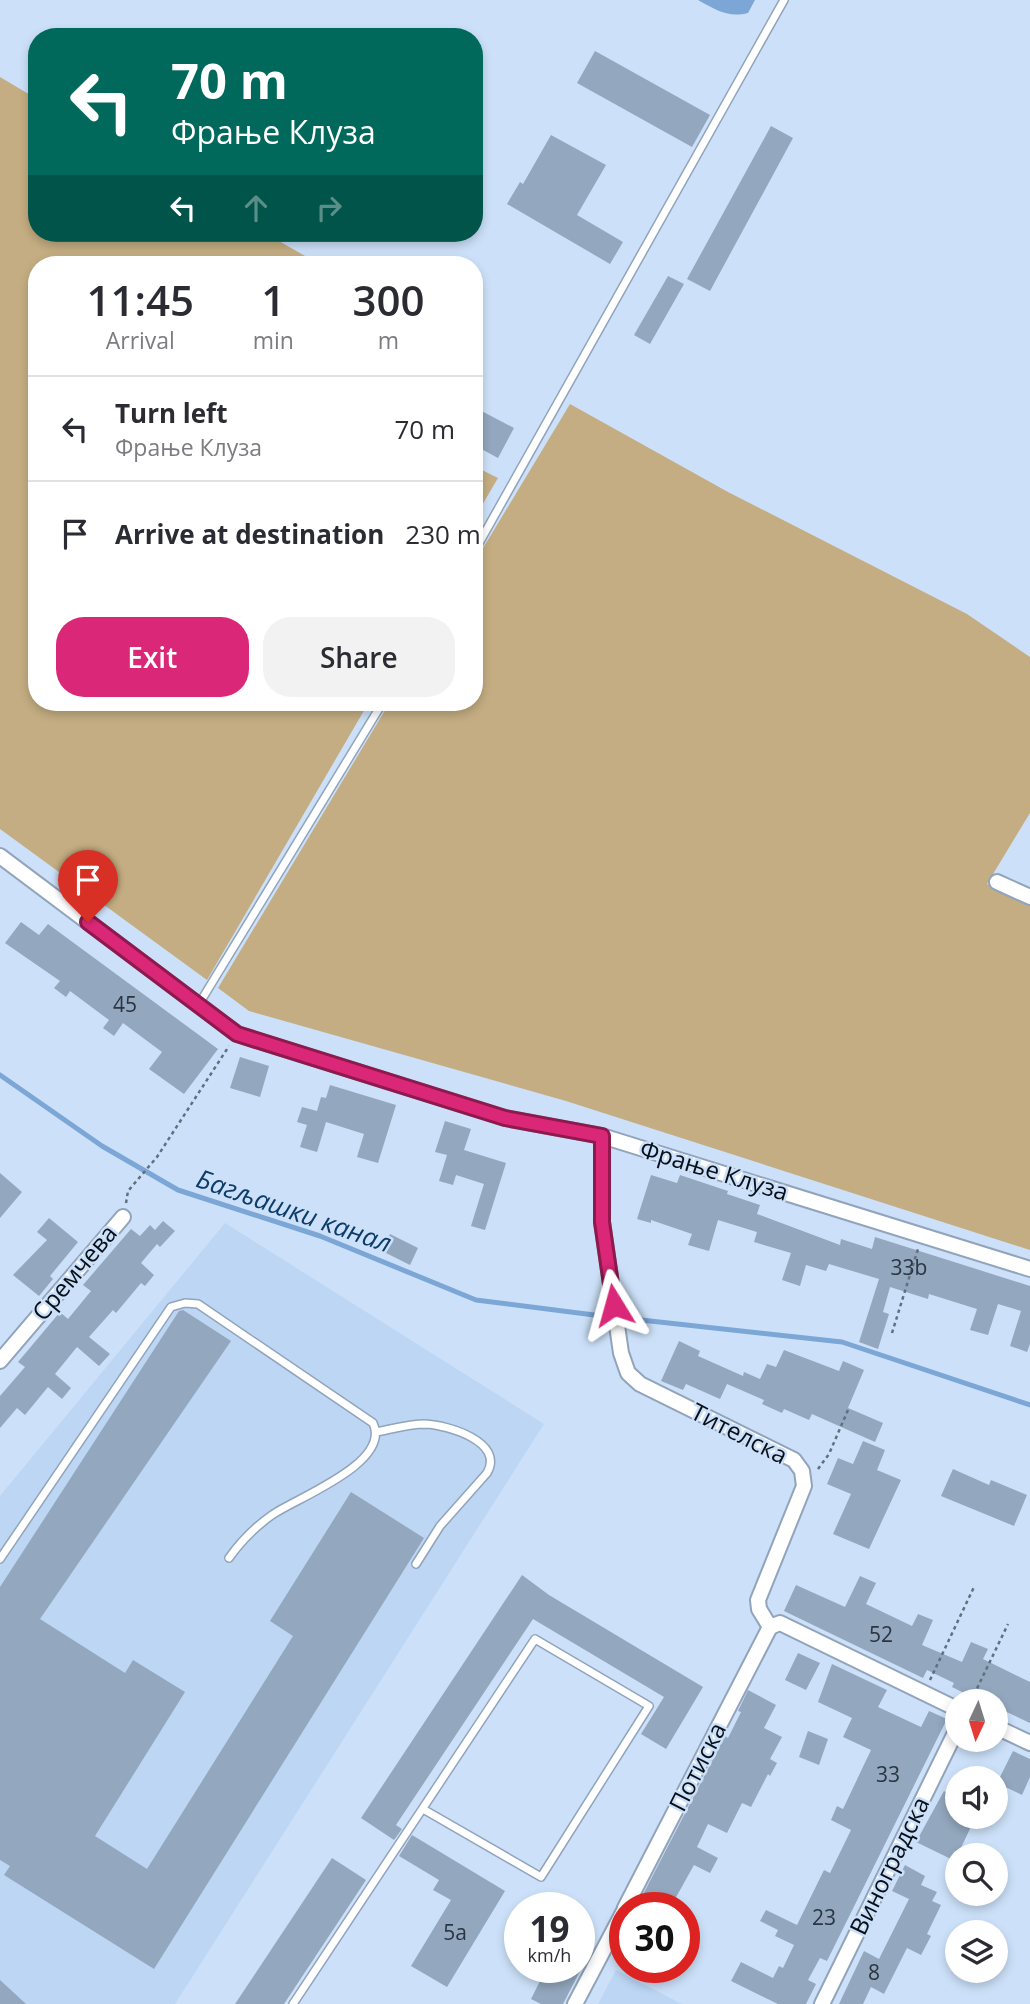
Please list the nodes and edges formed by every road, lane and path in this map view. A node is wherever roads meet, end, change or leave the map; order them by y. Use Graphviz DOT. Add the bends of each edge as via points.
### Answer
graph roads {
  1 [pos="784,0"];
  2 [pos="483,536"];
  3 [pos="377,711"];
  4 [pos="0,856"];
  5 [pos="997,882"];
  6 [pos="1030,897"];
  7 [pos="198,1004"];
  8 [pos="237,1034"];
  9 [pos="602,1136"];
  10 [pos="128,1191"];
  11 [pos="123,1217"];
  12 [pos="922,1236"];
  13 [pos="1030,1269"];
  14 [pos="892,1333"];
  15 [pos="0,1361"];
  16 [pos="848,1410"];
  17 [pos="376,1432"];
  18 [pos="804,1486"];
  19 [pos="229,1558"];
  20 [pos="0,1559"];
  21 [pos="416,1564"];
  22 [pos="974,1587"];
  23 [pos="1008,1623"];
  24 [pos="770,1628"];
  25 [pos="977,1689"];
  26 [pos="925,1693"];
  27 [pos="945,1703"];
  28 [pos="1008,1733"];
  29 [pos="1030,1743"];
  30 [pos="946,1752"];
  31 [pos="423,1809"];
  32 [pos="633,1892"];
  33 [pos="609,1939"];
  34 [pos="293,2004"];
  35 [pos="575,2004"];
  36 [pos="822,2004"];
  1 -- 2 [label="lane"];
  3 -- 7 [label="lane"];
  4 -- 7 [label="street, Фрање Клуза"];
  5 -- 6 [label="street"];
  7 -- 8 [label="street, Фрање Клуза"];
  8 -- 9 [label="street, Фрање Клуза" via="505,1118"];
  8 -- 10 [label="path" via="156,1157"];
  9 -- 12 [label="street, Фрање Клуза"];
  9 -- 18 [label="street, Тителска" via="602,1222 621,1353 628,1373 640,1384 794,1460 802,1471"];
  11 -- 15 [label="street, Сремчева"];
  12 -- 13 [label="street, Фрање Клуза"];
  12 -- 14 [label="path"];
  16 -- 18 [label="path" via="829,1454"];
  17 -- 19 [label="lane" via="374,1443 356,1464 261,1523"];
  17 -- 20 [label="lane" via="373,1423 198,1304 178,1304 171,1307"];
  17 -- 21 [label="lane" via="421,1424 442,1426 475,1440 491,1456 487,1473 447,1517"];
  18 -- 24 [label="street, Тителска" via="758,1600"];
  22 -- 26 [label="path"];
  23 -- 25 [label="path"];
  24 -- 26 [label="street" via="780,1623"];
  24 -- 32 [label="street, Потиска"];
  26 -- 27 [label="street"];
  28 -- 29 [label="street"];
  30 -- 36 [label="street, Виноградска"];
  31 -- 31 [label="lane" via="535,1639 649,1706 541,1877"];
  31 -- 34 [label="lane"];
  33 -- 35 [label="street, Потиска"];
}
